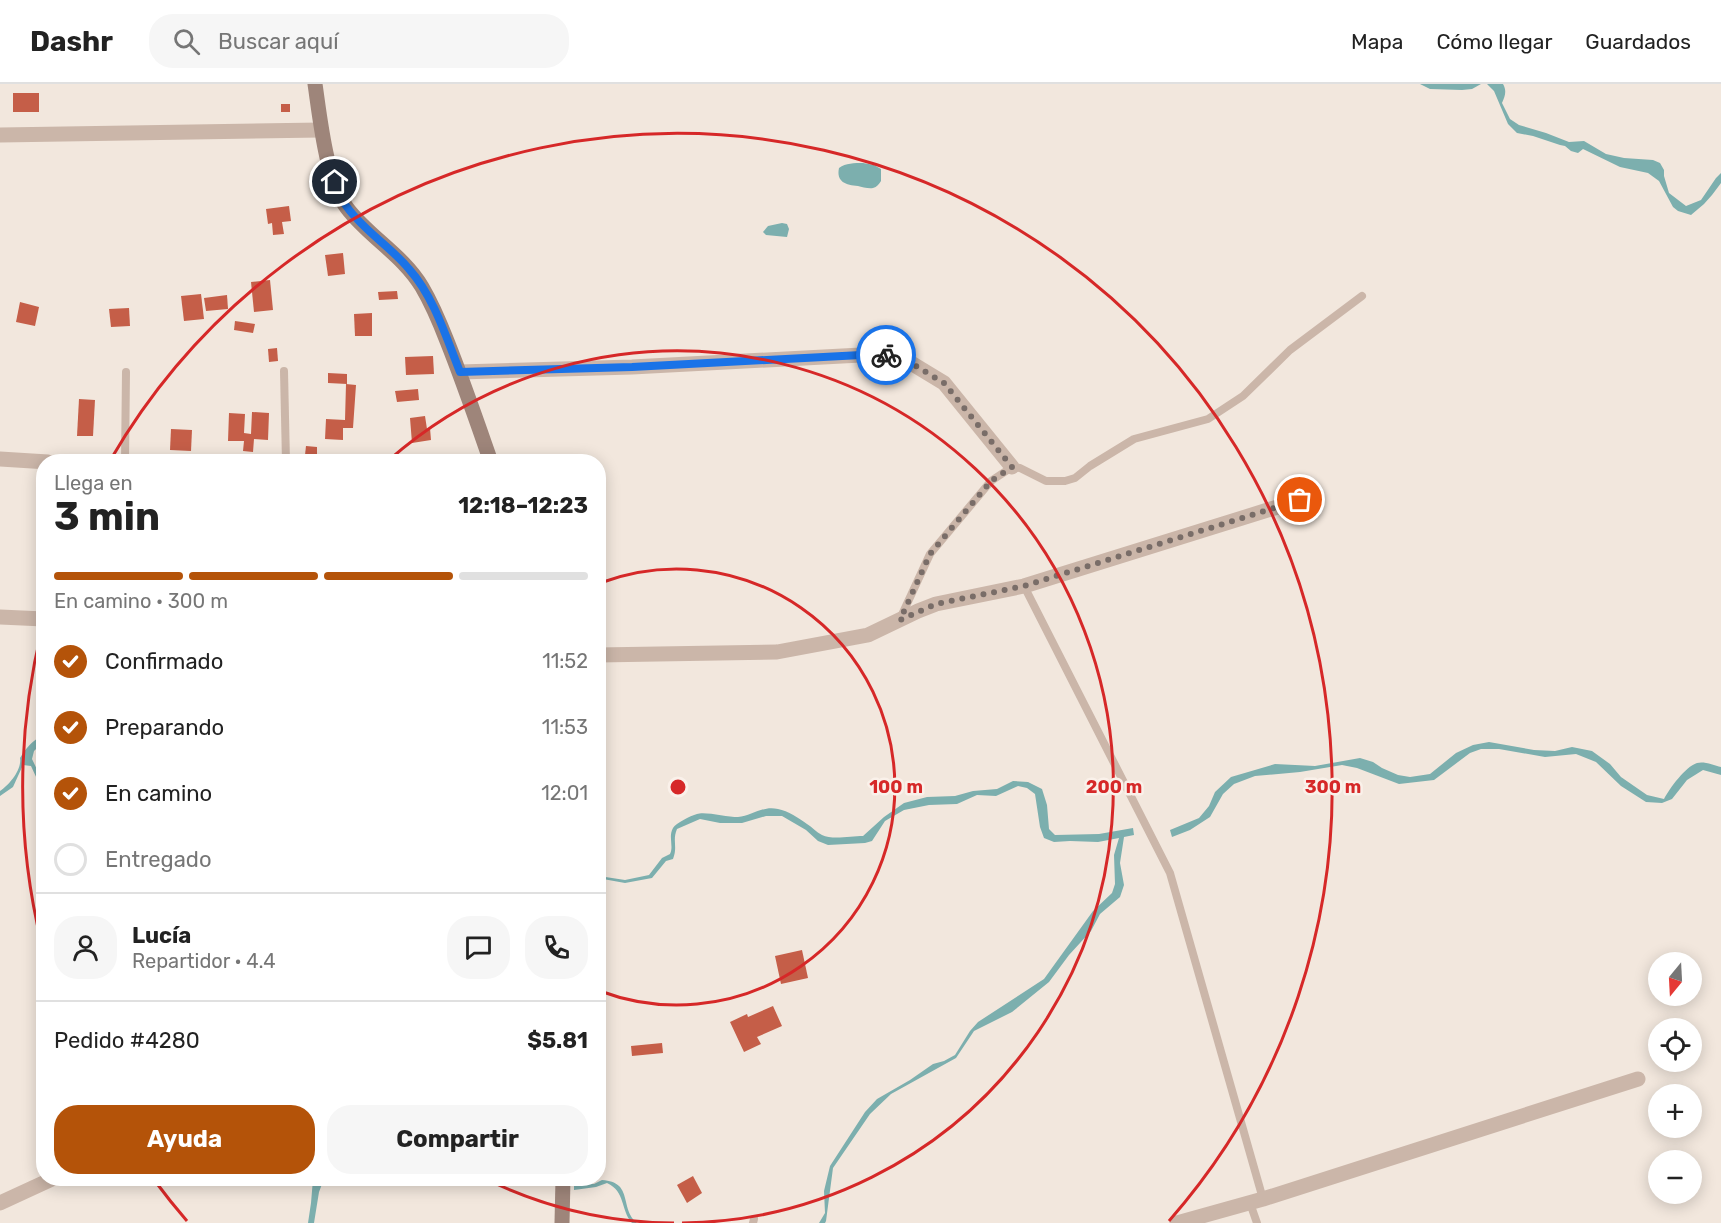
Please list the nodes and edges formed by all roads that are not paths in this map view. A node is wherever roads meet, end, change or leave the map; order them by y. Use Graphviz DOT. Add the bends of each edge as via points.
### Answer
graph roads {
  1 [pos="315,84"];
  2 [pos="321,130"];
  3 [pos="0,135"];
  4 [pos="1362,296"];
  5 [pos="284,371"];
  6 [pos="126,372"];
  7 [pos="460,372"];
  8 [pos="125,454"];
  9 [pos="286,454"];
  10 [pos="488,454"];
  11 [pos="0,459"];
  12 [pos="36,461"];
  13 [pos="1012,467"];
  14 [pos="1300,500"];
  15 [pos="1024,586"];
  16 [pos="0,617"];
  17 [pos="36,619"];
  18 [pos="900,620"];
  19 [pos="606,655"];
  20 [pos="1638,1079"];
  21 [pos="37,1186"];
  22 [pos="563,1186"];
  23 [pos="1256,1201"];
  24 [pos="0,1203"];
  25 [pos="562,1223"];
  26 [pos="1177,1223"];
  27 [pos="1257,1223"];
  1 -- 2 [label="main road"];
  2 -- 3 [label="street"];
  2 -- 7 [label="main road" via="329,165 345,205 410,269 430,301"];
  4 -- 13 [label="lane" via="1290,350 1243,396 1208,419 1134,439 1065,481 1046,481"];
  5 -- 9 [label="lane"];
  6 -- 8 [label="lane"];
  7 -- 10 [label="main road"];
  7 -- 13 [label="street" via="880,354 911,363 944,383"];
  11 -- 12 [label="street"];
  13 -- 18 [label="lane" via="991,481 930,554"];
  14 -- 15 [label="street"];
  15 -- 18 [label="street" via="936,604"];
  15 -- 23 [label="lane" via="1170,873"];
  16 -- 17 [label="street"];
  18 -- 19 [label="street" via="868,635 777,652"];
  20 -- 23 [label="street"];
  21 -- 24 [label="street"];
  22 -- 25 [label="main road"];
  23 -- 26 [label="street"];
  23 -- 27 [label="lane"];
}
